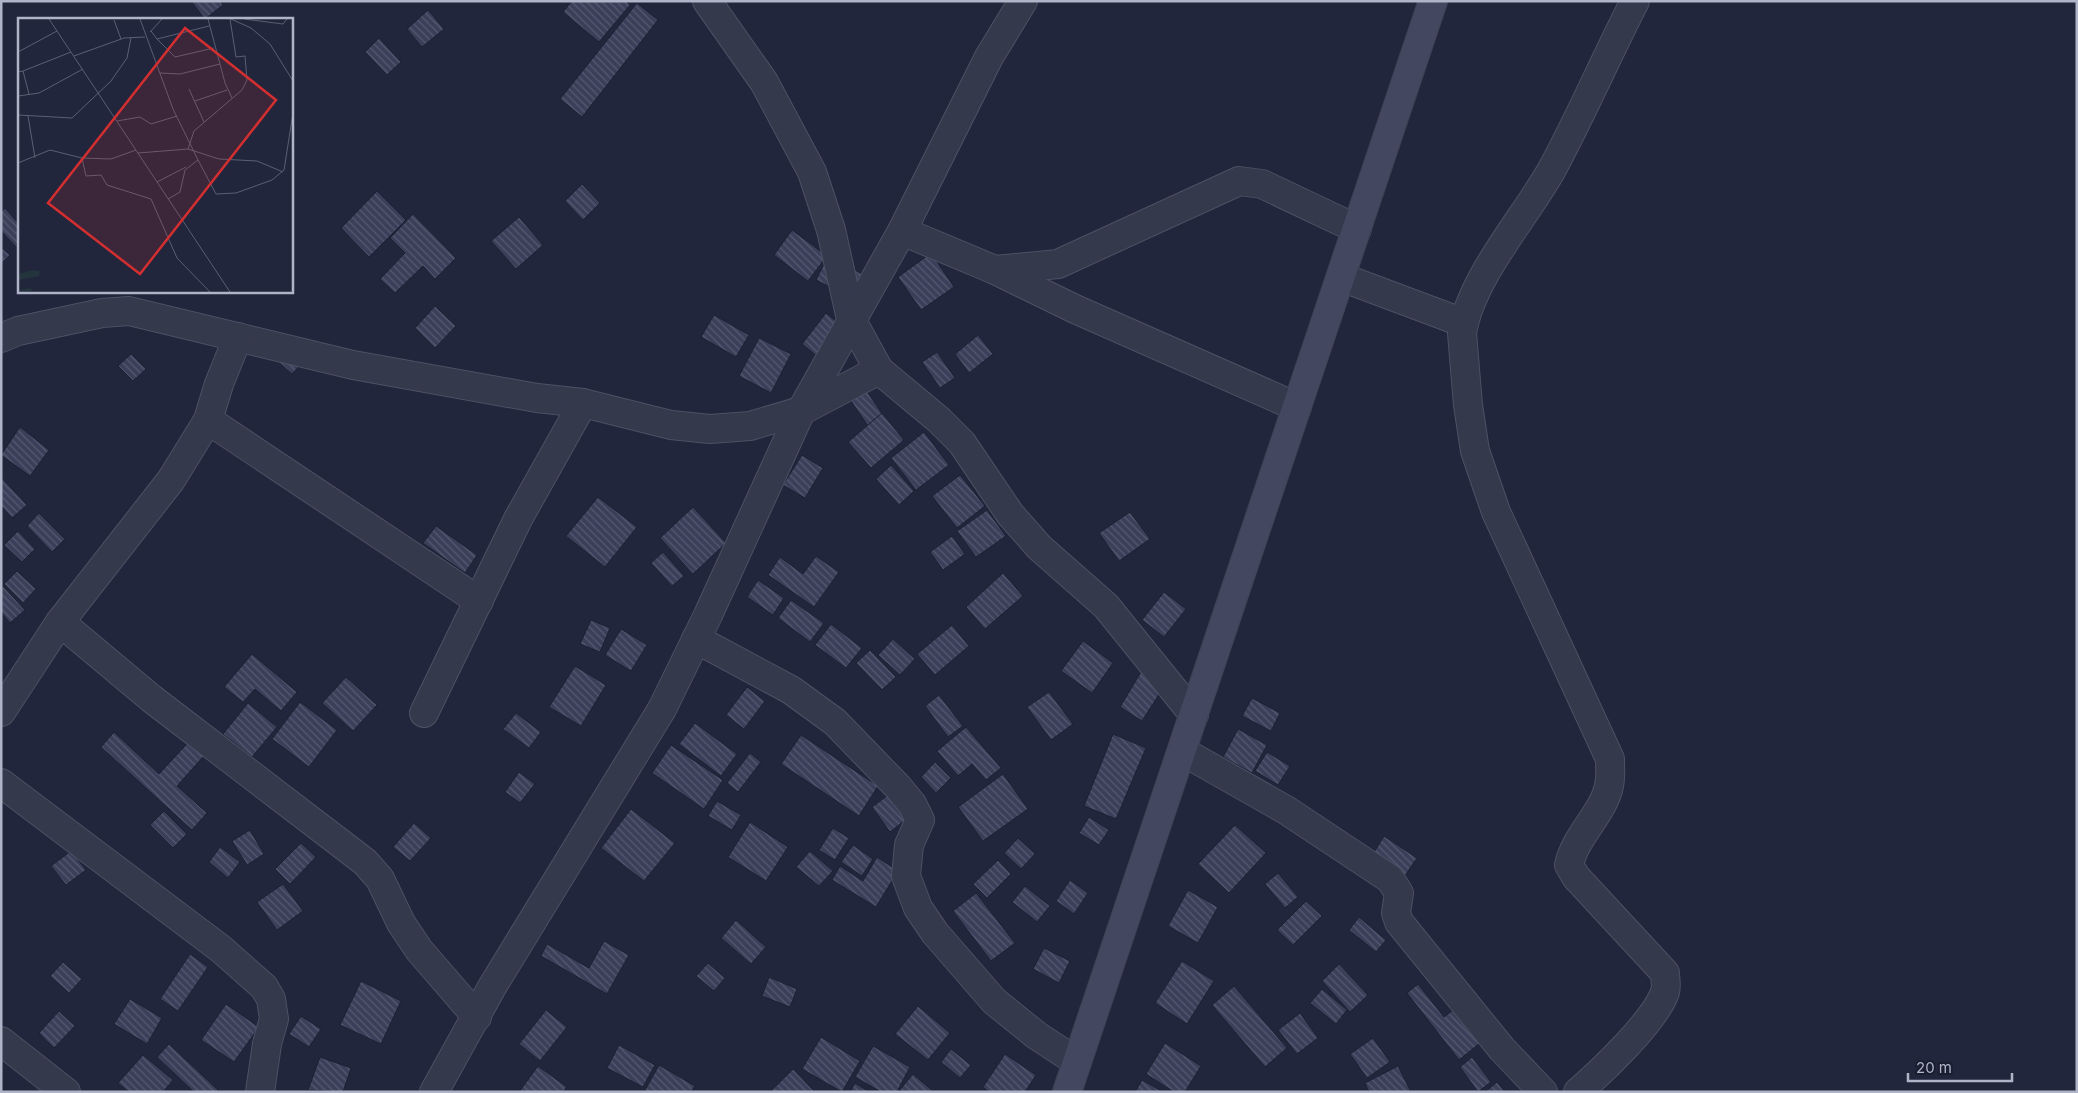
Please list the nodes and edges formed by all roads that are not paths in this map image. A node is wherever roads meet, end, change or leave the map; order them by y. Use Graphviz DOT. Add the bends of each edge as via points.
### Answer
graph roads {
  1 [pos="706,1"];
  2 [pos="1023,1"];
  3 [pos="1433,1"];
  4 [pos="1635,1"];
  5 [pos="1357,229"];
  6 [pos="902,231"];
  7 [pos="996,270"];
  8 [pos="1341,277"];
  9 [pos="851,319"];
  10 [pos="1464,323"];
  11 [pos="238,337"];
  12 [pos="1,338"];
  13 [pos="879,370"];
  14 [pos="583,403"];
  15 [pos="1297,407"];
  16 [pos="801,411"];
  17 [pos="208,420"];
  18 [pos="479,601"];
  19 [pos="60,622"];
  20 [pos="696,639"];
  21 [pos="1,712"];
  22 [pos="424,713"];
  23 [pos="1194,715"];
  24 [pos="1182,751"];
  25 [pos="1,783"];
  26 [pos="477,1017"];
  27 [pos="1,1041"];
  28 [pos="1077,1062"];
  29 [pos="66,1092"];
  30 [pos="260,1092"];
  31 [pos="434,1092"];
  32 [pos="1067,1092"];
  33 [pos="1543,1092"];
  34 [pos="1578,1092"];
  1 -- 9 [label="street" via="764,82 812,172 831,230"];
  2 -- 6 [label="street" via="989,57"];
  3 -- 5 [label="street"];
  4 -- 10 [label="street" via="1550,172 1485,275"];
  5 -- 7 [label="street" via="1262,184 1239,181 1058,264"];
  5 -- 8 [label="street"];
  6 -- 7 [label="street"];
  6 -- 9 [label="street"];
  7 -- 15 [label="street"];
  8 -- 10 [label="street"];
  8 -- 15 [label="street"];
  9 -- 13 [label="street"];
  9 -- 16 [label="street"];
  10 -- 34 [label="street" via="1462,354 1475,451 1496,512 1610,758 1609,787 1572,852 1569,865 1576,877 1665,972 1666,990 1659,1006 1621,1051"];
  11 -- 12 [label="street" via="129,311 102,313 18,331"];
  11 -- 14 [label="street" via="427,380"];
  11 -- 17 [label="street"];
  13 -- 16 [label="street"];
  13 -- 23 [label="street" via="962,443 1010,514 1039,547 1106,606"];
  14 -- 16 [label="street" via="672,425 710,429 750,426"];
  14 -- 18 [label="street" via="518,519"];
  15 -- 23 [label="street"];
  16 -- 20 [label="street"];
  17 -- 18 [label="street"];
  17 -- 19 [label="street" via="171,480"];
  18 -- 22 [label="street"];
  19 -- 21 [label="street"];
  19 -- 26 [label="street" via="152,699 365,862 380,880 401,923 419,950"];
  20 -- 26 [label="street" via="662,709 492,987"];
  20 -- 28 [label="street" via="791,690 835,722 898,787 920,820 909,845 906,876 918,908 935,933 994,1001 1036,1035"];
  23 -- 24 [label="street"];
  24 -- 28 [label="street"];
  24 -- 33 [label="street" via="1286,810 1390,879 1399,893 1396,913 1399,922 1502,1049"];
  25 -- 30 [label="street" via="221,948 264,987 271,998 274,1019"];
  26 -- 31 [label="street"];
  27 -- 29 [label="street"];
  28 -- 32 [label="street"];
}
